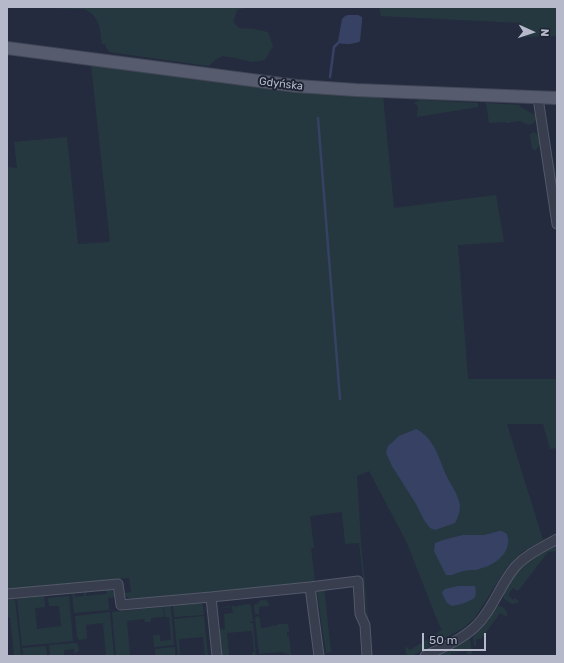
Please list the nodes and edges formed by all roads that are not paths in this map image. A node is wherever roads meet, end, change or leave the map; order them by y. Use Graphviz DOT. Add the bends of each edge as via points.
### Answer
graph roads {
  1 [pos="7,48"];
  2 [pos="538,98"];
  3 [pos="557,98"];
  4 [pos="557,224"];
  5 [pos="557,539"];
  6 [pos="310,587"];
  7 [pos="7,594"];
  8 [pos="211,597"];
  9 [pos="217,656"];
  10 [pos="319,656"];
  11 [pos="367,656"];
  12 [pos="425,656"];
  1 -- 2 [label="main road, Gdyńska" via="297,86"];
  2 -- 3 [label="main road, Gdyńska"];
  2 -- 4 [label="street"];
  5 -- 12 [label="street" via="516,566 483,618 472,630"];
  6 -- 8 [label="street"];
  6 -- 10 [label="street"];
  6 -- 11 [label="street" via="358,581"];
  7 -- 8 [label="street" via="118,584 122,605"];
  8 -- 9 [label="street"];
}
